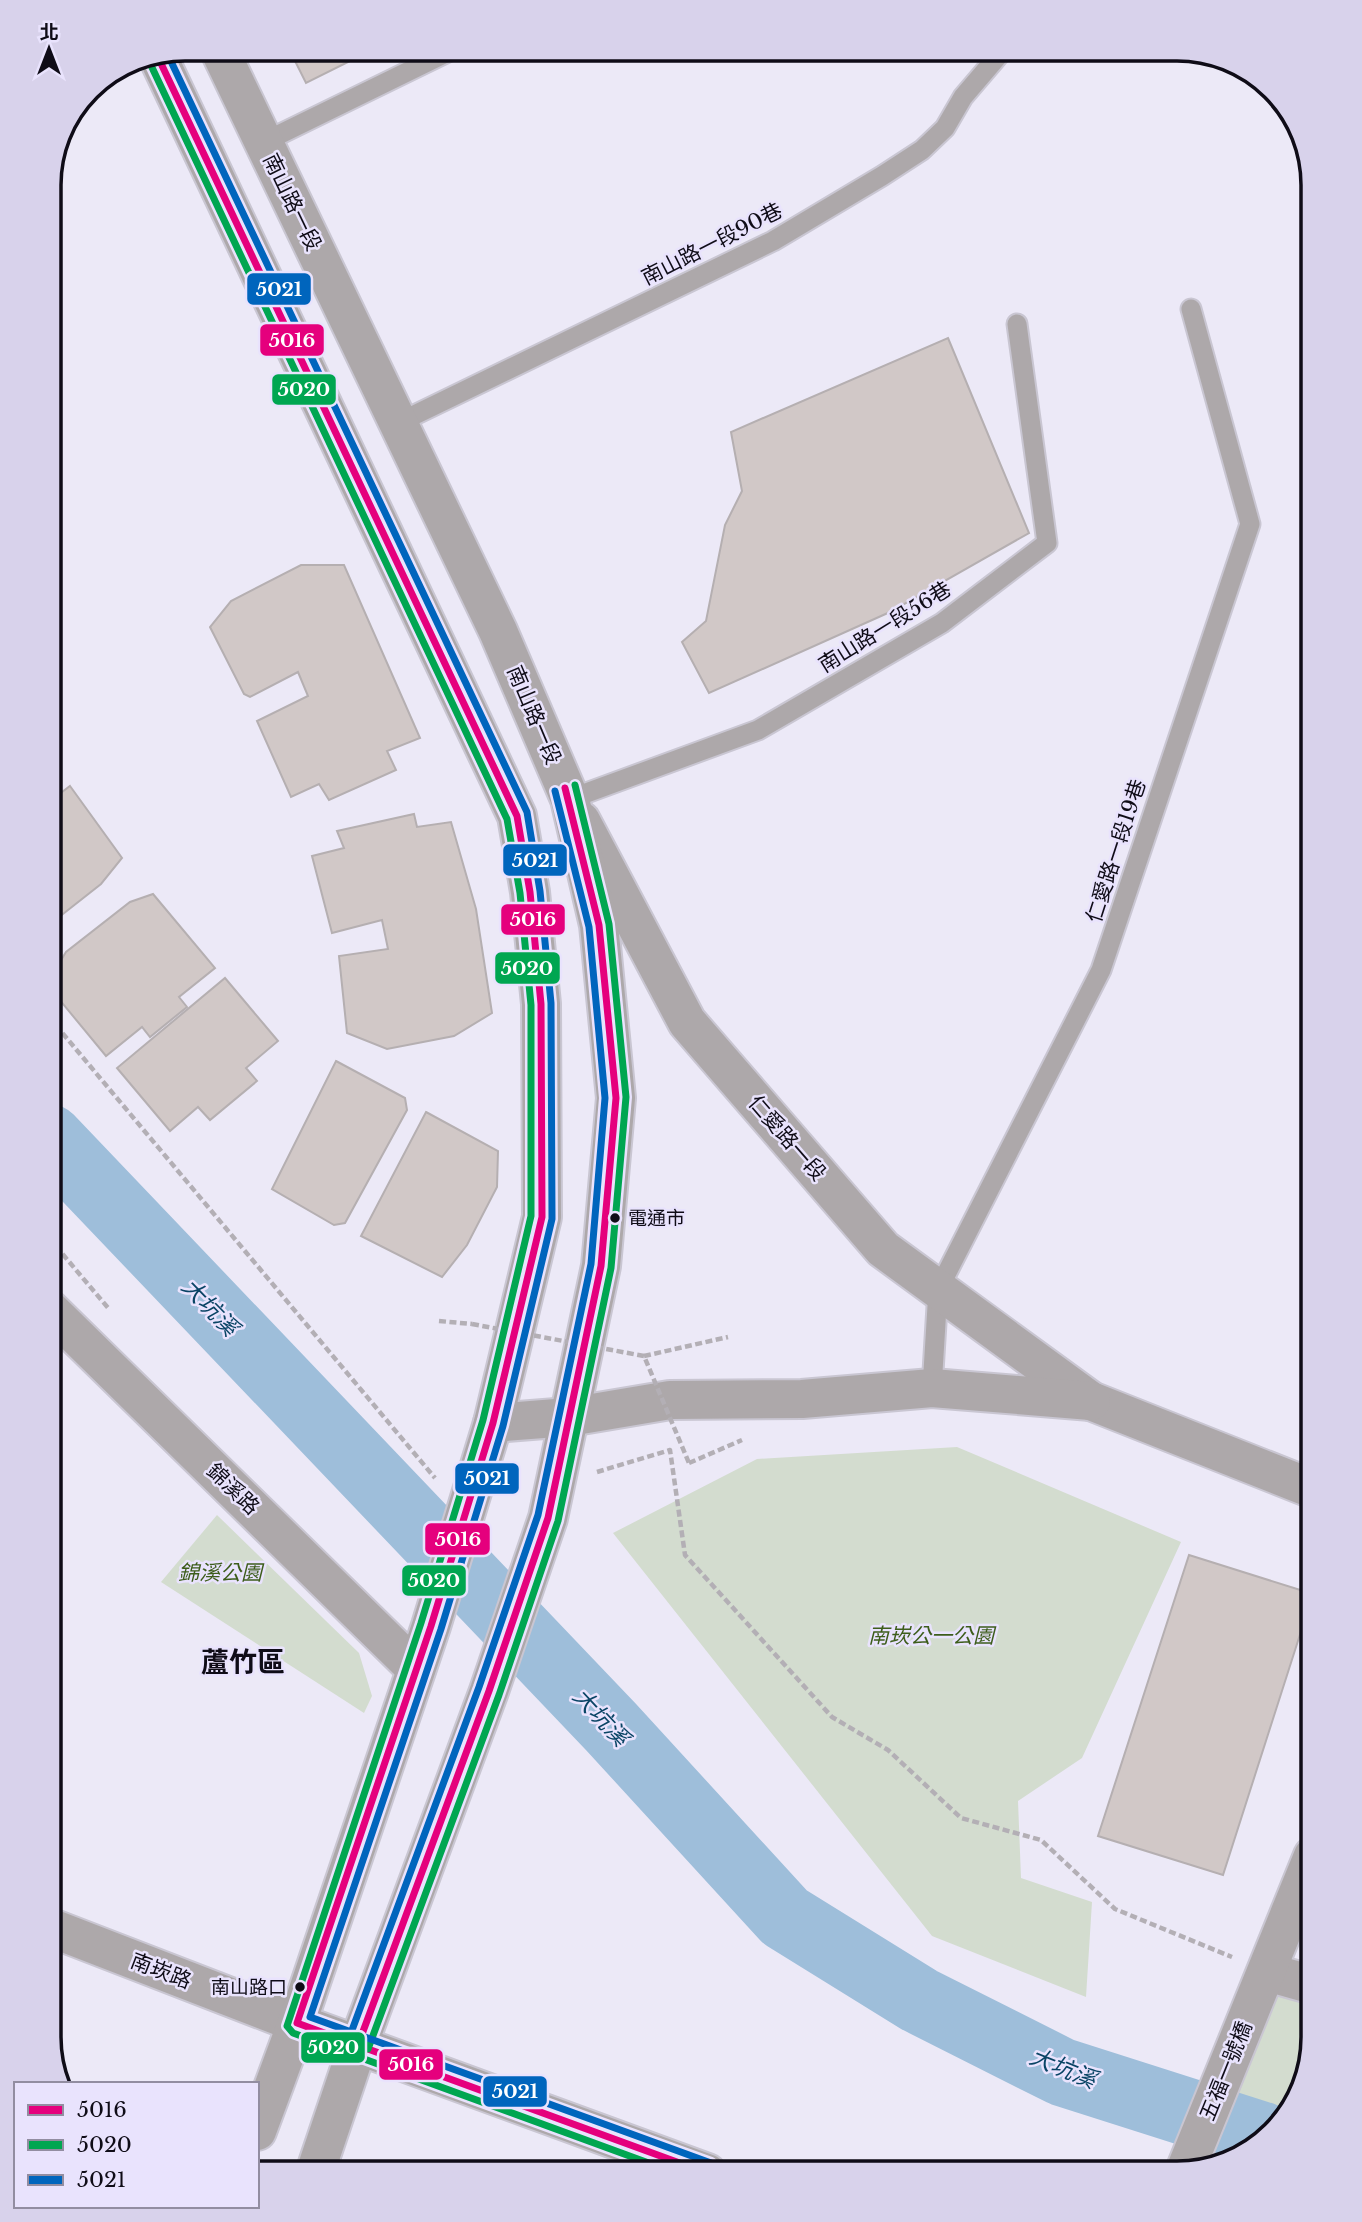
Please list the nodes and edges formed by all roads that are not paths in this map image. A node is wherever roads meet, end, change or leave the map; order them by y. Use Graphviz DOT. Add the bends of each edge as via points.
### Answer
graph roads {
  1 [pos="225,62"];
  2 [pos="427,62"];
  3 [pos="993,62"];
  4 [pos="161,64"];
  5 [pos="264,142"];
  6 [pos="1191,309"];
  7 [pos="1017,324"];
  8 [pos="398,423"];
  9 [pos="570,799"];
  10 [pos="938,1290"];
  11 [pos="61,1321"];
  12 [pos="932,1388"];
  13 [pos="1090,1401"];
  14 [pos="569,1417"];
  15 [pos="493,1423"];
  16 [pos="1301,1484"];
  17 [pos="416,1669"];
  18 [pos="1301,1886"];
  19 [pos="61,1932"];
  20 [pos="1267,1972"];
  21 [pos="1301,1982"];
  22 [pos="298,2023"];
  23 [pos="358,2045"];
  24 [pos="259,2126"];
  25 [pos="319,2160"];
  26 [pos="673,2160"];
  27 [pos="1189,2160"];
  1 -- 5 [label="street, 南山路一段"];
  2 -- 5 [label="lane"];
  3 -- 8 [label="lane, 南山路一段90巷" via="963,97 945,128 922,150 881,176 773,241"];
  4 -- 15 [label="street" via="517,816 541,1003 542,1217"];
  5 -- 8 [label="street, 南山路一段"];
  6 -- 10 [label="lane, 仁愛路一段19巷" via="1250,524 1101,970"];
  7 -- 9 [label="lane, 南山路一段56巷" via="1047,543 942,623 758,730"];
  8 -- 9 [label="street, 南山路一段" via="498,631"];
  9 -- 10 [label="street, 仁愛路一段" via="687,1022 883,1249"];
  9 -- 14 [label="street, 南山路一段" via="599,925 616,1098 601,1266"];
  10 -- 12 [label="lane, 仁愛路一段19巷"];
  10 -- 13 [label="street, 仁愛路一段"];
  11 -- 17 [label="street, 錦溪路"];
  12 -- 13 [label="street, 仁愛路一段"];
  12 -- 14 [label="street, 仁愛路一段" via="802,1399 670,1400"];
  13 -- 16 [label="street, 仁愛路一段"];
  14 -- 15 [label="street, 仁愛路一段"];
  14 -- 23 [label="street, 南山路一段" via="548,1518"];
  15 -- 17 [label="street" via="455,1490 431,1626"];
  17 -- 22 [label="street"];
  18 -- 20 [label="street, 五福一號橋"];
  19 -- 22 [label="street, 南崁路"];
  20 -- 21 [label="street"];
  20 -- 27 [label="street, 五福一號橋"];
  22 -- 23 [label="street, 南崁路"];
  22 -- 24 [label="street"];
  23 -- 25 [label="street"];
  23 -- 26 [label="street, 南崁路"];
}
